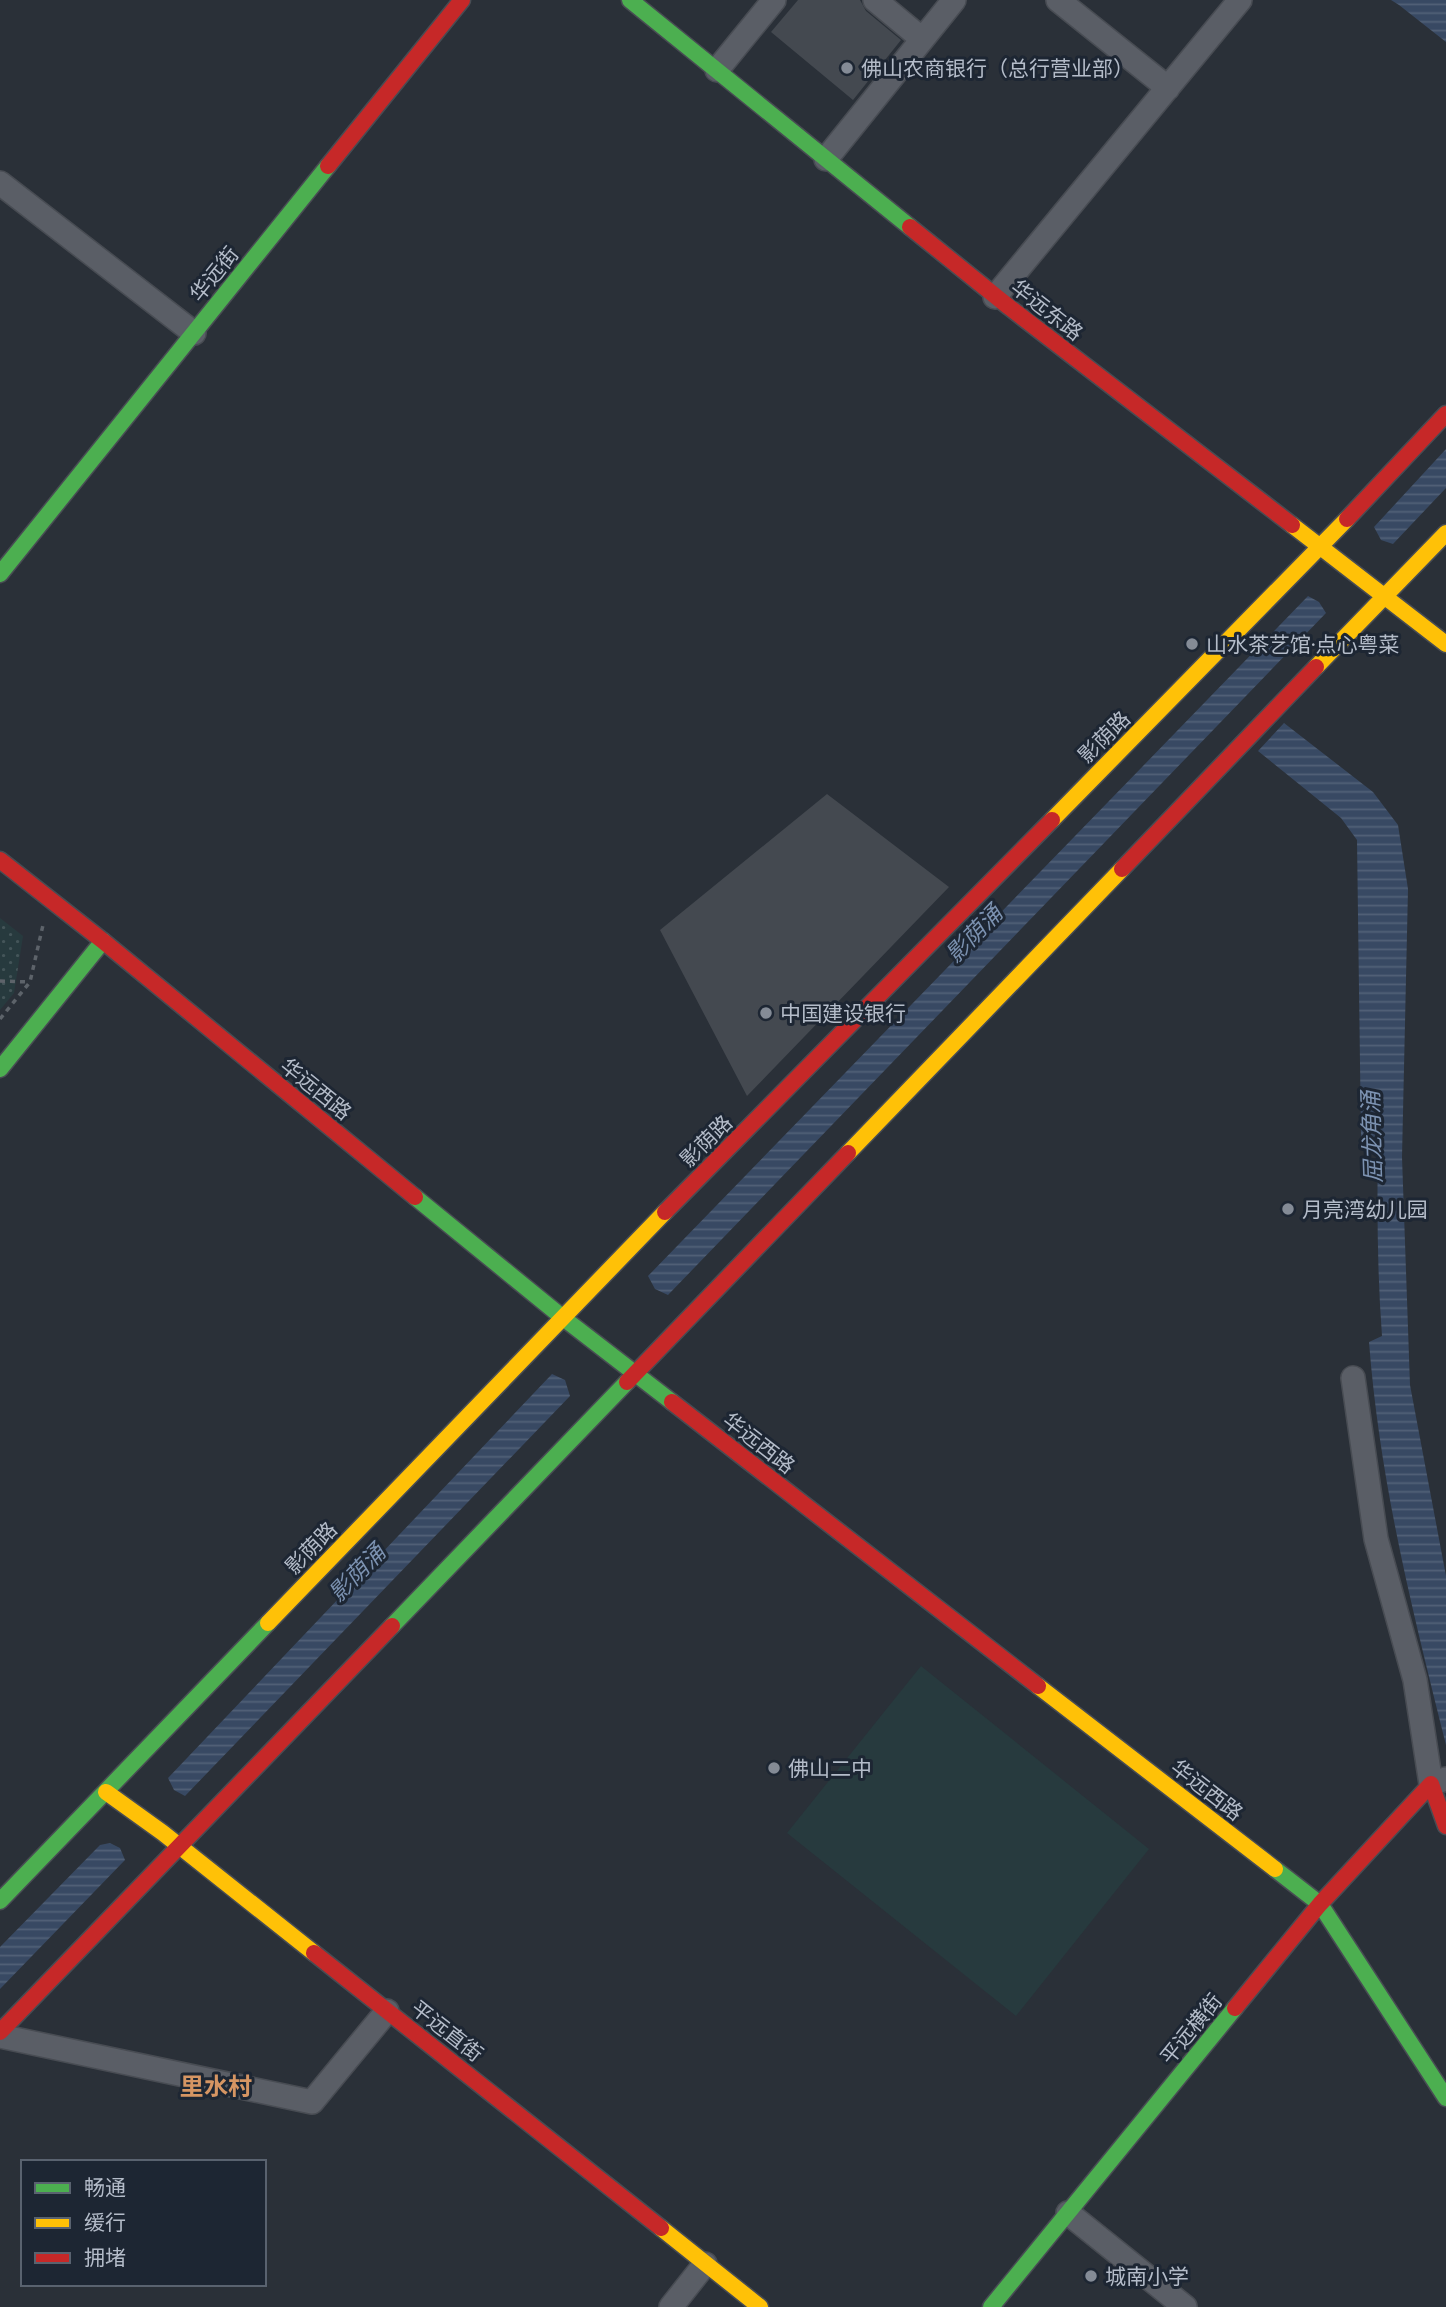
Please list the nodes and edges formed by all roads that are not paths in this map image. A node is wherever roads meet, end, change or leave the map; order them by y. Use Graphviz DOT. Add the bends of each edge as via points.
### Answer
graph roads {
  1 [pos="461,0"];
  2 [pos="630,0"];
  3 [pos="774,0"];
  4 [pos="875,0"];
  5 [pos="954,0"];
  6 [pos="1058,0"];
  7 [pos="1240,0"];
  8 [pos="922,39"];
  9 [pos="717,71"];
  10 [pos="1168,88"];
  11 [pos="826,159"];
  12 [pos="0,183"];
  13 [pos="995,297"];
  14 [pos="194,333"];
  15 [pos="1446,414"];
  16 [pos="1446,533"];
  17 [pos="1322,546"];
  18 [pos="0,574"];
  19 [pos="1386,597"];
  20 [pos="1446,644"];
  21 [pos="0,860"];
  22 [pos="103,941"];
  23 [pos="0,1069"];
  24 [pos="562,1317"];
  25 [pos="635,1374"];
  26 [pos="1353,1378"];
  27 [pos="1438,1781"];
  28 [pos="113,1796"];
  29 [pos="1446,1826"];
  30 [pos="179,1846"];
  31 [pos="0,1901"];
  32 [pos="1320,1904"];
  33 [pos="387,2011"];
  34 [pos="0,2034"];
  35 [pos="1446,2098"];
  36 [pos="1068,2213"];
  37 [pos="705,2264"];
  38 [pos="671,2307"];
  39 [pos="760,2307"];
  40 [pos="991,2307"];
  41 [pos="1185,2307"];
  1 -- 14 [label="street, 华远街"];
  2 -- 9 [label="street, 华远东路"];
  3 -- 9 [label="street"];
  4 -- 8 [label="street"];
  5 -- 8 [label="street"];
  6 -- 10 [label="street"];
  7 -- 10 [label="street"];
  8 -- 11 [label="street"];
  9 -- 11 [label="street, 华远东路"];
  10 -- 13 [label="street"];
  11 -- 13 [label="street, 华远东路"];
  12 -- 14 [label="street"];
  13 -- 17 [label="street, 华远东路"];
  14 -- 18 [label="street, 华远街"];
  15 -- 17 [label="street, 影荫路"];
  16 -- 19 [label="street"];
  17 -- 19 [label="street, 华远东路"];
  17 -- 24 [label="street, 影荫路"];
  19 -- 20 [label="street, 华远东路"];
  19 -- 25 [label="street"];
  21 -- 22 [label="street, 华远西路"];
  22 -- 23 [label="street"];
  22 -- 24 [label="street, 华远西路"];
  24 -- 25 [label="street, 华远西路"];
  24 -- 28 [label="street, 影荫路"];
  25 -- 30 [label="street"];
  25 -- 32 [label="street, 华远西路"];
  26 -- 27 [label="street" via="1376,1539"];
  27 -- 29 [label="street"];
  27 -- 32 [label="street, 平远横街"];
  28 -- 30 [label="street, 平远直街"];
  28 -- 31 [label="street, 影荫路"];
  30 -- 33 [label="street, 平远直街"];
  30 -- 34 [label="street"];
  32 -- 35 [label="street, 华远西路"];
  32 -- 36 [label="street, 平远横街"];
  33 -- 34 [label="street" via="312,2102"];
  33 -- 37 [label="street, 平远直街"];
  36 -- 40 [label="street, 平远横街"];
  36 -- 41 [label="street"];
  37 -- 38 [label="street"];
  37 -- 39 [label="street, 平远直街"];
}
